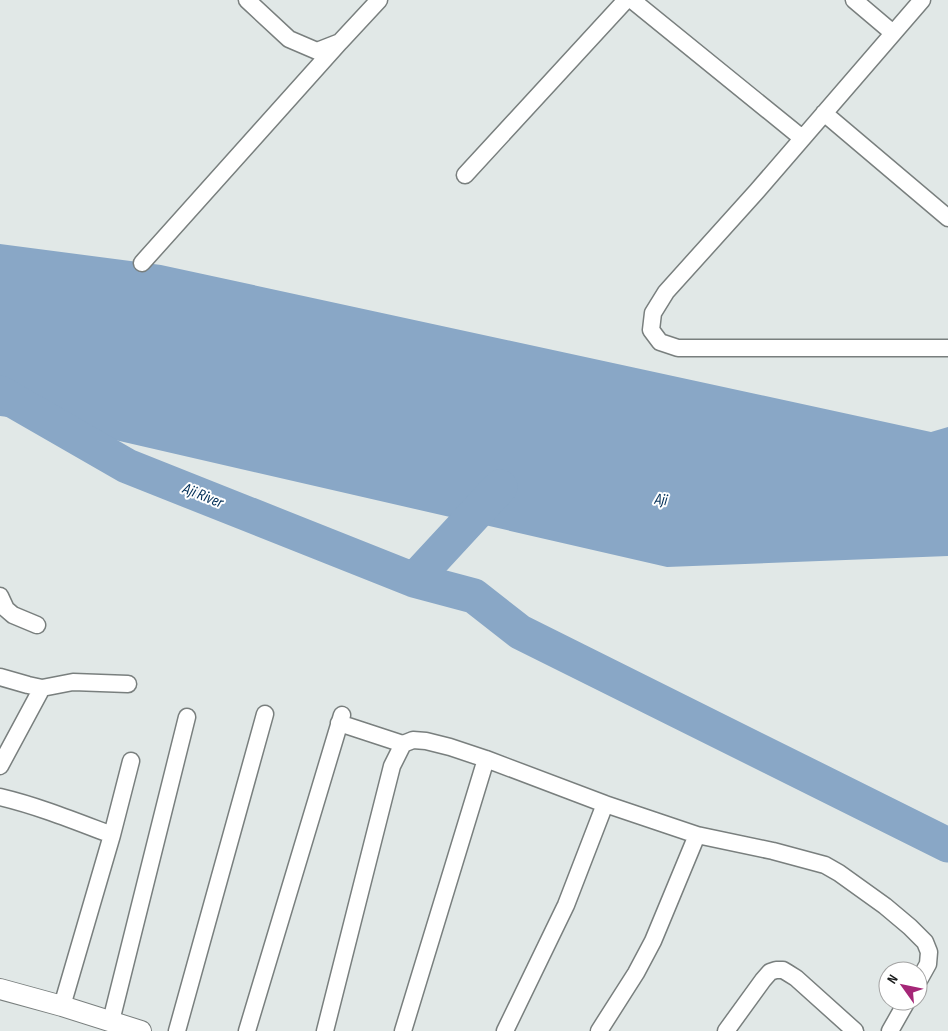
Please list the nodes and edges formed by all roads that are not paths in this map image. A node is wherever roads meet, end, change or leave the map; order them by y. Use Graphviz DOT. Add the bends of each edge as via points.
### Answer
graph roads {
  1 [pos="246,0"];
  2 [pos="379,0"];
  3 [pos="626,0"];
  4 [pos="632,0"];
  5 [pos="854,0"];
  6 [pos="922,0"];
  7 [pos="893,33"];
  8 [pos="340,42"];
  9 [pos="824,113"];
  10 [pos="802,138"];
  11 [pos="465,175"];
  12 [pos="948,218"];
  13 [pos="142,263"];
  14 [pos="948,348"];
  15 [pos="0,596"];
  16 [pos="37,625"];
  17 [pos="0,677"];
  18 [pos="128,684"];
  19 [pos="42,688"];
  20 [pos="265,714"];
  21 [pos="187,717"];
  22 [pos="403,744"];
  23 [pos="486,758"];
  24 [pos="131,761"];
  25 [pos="0,766"];
  26 [pos="0,797"];
  27 [pos="605,804"];
  28 [pos="112,835"];
  29 [pos="697,835"];
  30 [pos="928,964"];
  31 [pos="0,989"];
  32 [pos="62,1006"];
  33 [pos="901,1011"];
  34 [pos="111,1021"];
  35 [pos="141,1031"];
  36 [pos="177,1031"];
  37 [pos="248,1031"];
  38 [pos="325,1031"];
  39 [pos="403,1031"];
  40 [pos="505,1031"];
  41 [pos="599,1031"];
  42 [pos="726,1031"];
  43 [pos="855,1031"];
  44 [pos="890,1031"];
  1 -- 8 [label="street" via="289,39 317,51"];
  2 -- 8 [label="street"];
  3 -- 11 [label="street"];
  4 -- 10 [label="street"];
  5 -- 7 [label="street"];
  6 -- 7 [label="street"];
  7 -- 9 [label="street"];
  8 -- 13 [label="street"];
  9 -- 10 [label="street"];
  9 -- 12 [label="street"];
  10 -- 14 [label="street" via="666,292 653,312 651,330 660,342 678,348"];
  15 -- 16 [label="street" via="13,615"];
  17 -- 19 [label="street"];
  18 -- 19 [label="street" via="73,682"];
  19 -- 25 [label="street"];
  20 -- 36 [label="street"];
  21 -- 34 [label="street"];
  22 -- 23 [label="street" via="413,740 426,741"];
  22 -- 37 [label="street" via="341,719"];
  22 -- 38 [label="street" via="392,766"];
  23 -- 27 [label="street"];
  23 -- 39 [label="street"];
  24 -- 28 [label="street"];
  26 -- 28 [label="street"];
  27 -- 29 [label="street"];
  27 -- 40 [label="street" via="566,904"];
  28 -- 32 [label="street"];
  29 -- 30 [label="street" via="825,865 910,926 925,942 929,952"];
  29 -- 41 [label="street" via="653,941"];
  31 -- 32 [label="street"];
  32 -- 34 [label="street"];
  33 -- 44 [label="street"];
  34 -- 35 [label="street"];
  42 -- 43 [label="street" via="770,972 782,970 796,978"];
}
